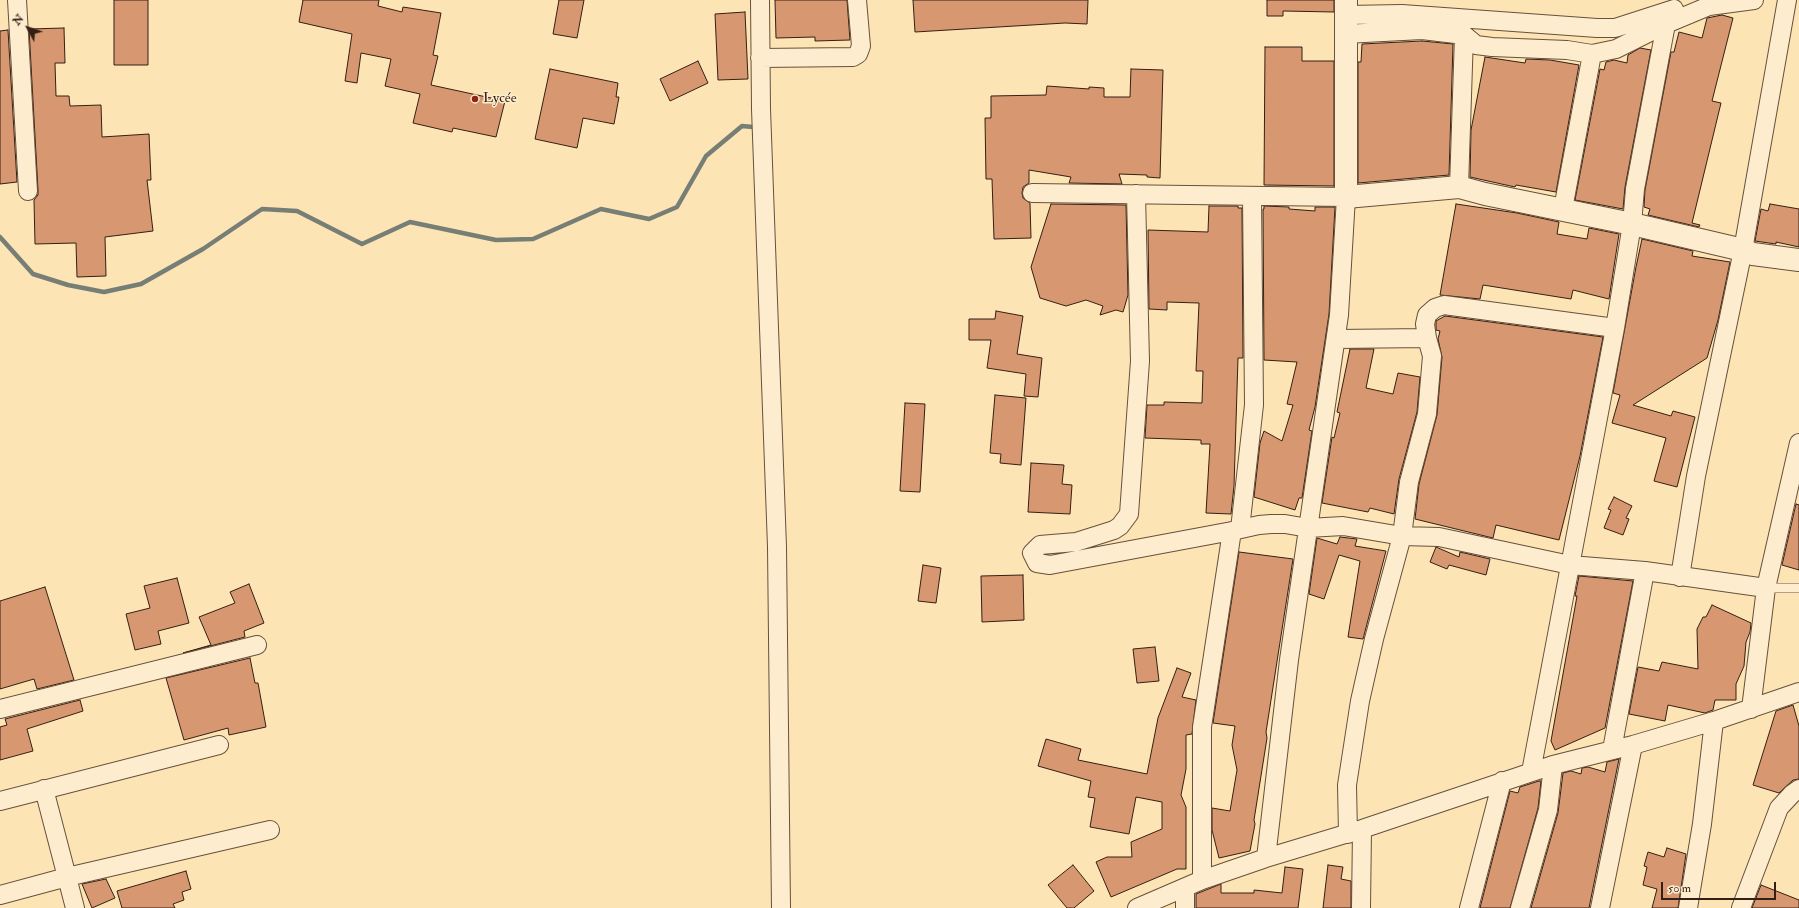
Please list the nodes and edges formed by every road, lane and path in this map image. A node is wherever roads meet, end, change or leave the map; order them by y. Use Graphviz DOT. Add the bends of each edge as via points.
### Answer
graph roads {
  1 [pos="16,0"];
  2 [pos="760,0"];
  3 [pos="857,0"];
  4 [pos="1700,0"];
  5 [pos="1754,0"];
  6 [pos="1778,0"];
  7 [pos="1786,0"];
  8 [pos="1799,1"];
  9 [pos="1346,16"];
  10 [pos="1666,24"];
  11 [pos="1464,35"];
  12 [pos="1592,54"];
  13 [pos="760,58"];
  14 [pos="1458,187"];
  15 [pos="28,190"];
  16 [pos="1032,193"];
  17 [pos="1136,194"];
  18 [pos="1252,196"];
  19 [pos="1346,197"];
  20 [pos="1563,209"];
  21 [pos="1632,224"];
  22 [pos="1743,250"];
  23 [pos="1799,260"];
  24 [pos="1615,328"];
  25 [pos="1427,338"];
  26 [pos="1336,339"];
  27 [pos="1799,443"];
  28 [pos="1308,528"];
  29 [pos="1236,530"];
  30 [pos="1402,536"];
  31 [pos="1570,565"];
  32 [pos="1645,571"];
  33 [pos="1680,577"];
  34 [pos="1766,588"];
  35 [pos="1799,588"];
  36 [pos="257,645"];
  37 [pos="1799,692"];
  38 [pos="0,709"];
  39 [pos="1751,709"];
  40 [pos="1714,721"];
  41 [pos="219,745"];
  42 [pos="1633,745"];
  43 [pos="1612,750"];
  44 [pos="1553,765"];
  45 [pos="1531,772"];
  46 [pos="1502,781"];
  47 [pos="44,789"];
  48 [pos="1799,790"];
  49 [pos="0,801"];
  50 [pos="270,830"];
  51 [pos="1355,831"];
  52 [pos="1266,858"];
  53 [pos="67,877"];
  54 [pos="1202,880"];
  55 [pos="1185,888"];
  56 [pos="2,899"];
  57 [pos="75,908"];
  58 [pos="780,908"];
  59 [pos="1137,908"];
  60 [pos="1185,908"];
  61 [pos="1361,908"];
  62 [pos="1469,908"];
  63 [pos="1520,908"];
  64 [pos="1600,908"];
  65 [pos="1688,908"];
  66 [pos="1741,908"];
  1 -- 15 [label="street"];
  2 -- 13 [label="street"];
  3 -- 13 [label="street" via="861,46 858,54 853,57"];
  4 -- 9 [label="street" via="1615,28 1402,14"];
  5 -- 10 [label="street" via="1709,6"];
  6 -- 7 [label="street"];
  7 -- 8 [label="street"];
  7 -- 22 [label="street"];
  9 -- 11 [label="street"];
  9 -- 19 [label="street"];
  10 -- 12 [label="street" via="1616,49"];
  10 -- 21 [label="street" via="1634,189"];
  11 -- 12 [label="street" via="1476,45 1567,50"];
  11 -- 14 [label="street"];
  12 -- 20 [label="street"];
  13 -- 58 [label="street" via="777,547"];
  14 -- 19 [label="street"];
  14 -- 20 [label="street"];
  16 -- 17 [label="street"];
  17 -- 18 [label="street"];
  17 -- 29 [label="street" via="1140,361 1129,514 1114,530 1076,542 1040,545 1032,553 1037,563 1050,565"];
  18 -- 19 [label="street"];
  18 -- 29 [label="street" via="1254,405"];
  19 -- 26 [label="street"];
  20 -- 21 [label="street"];
  21 -- 22 [label="street"];
  21 -- 24 [label="street"];
  22 -- 23 [label="street" via="1753,254"];
  22 -- 33 [label="street" via="1696,476"];
  24 -- 25 [label="street" via="1444,306 1435,308 1427,315"];
  24 -- 31 [label="street"];
  25 -- 26 [label="street"];
  25 -- 30 [label="street" via="1432,356 1427,414 1409,482"];
  26 -- 28 [label="street"];
  27 -- 34 [label="street"];
  28 -- 29 [label="street" via="1285,524 1259,525"];
  28 -- 30 [label="street" via="1343,526"];
  28 -- 52 [label="street"];
  29 -- 54 [label="street" via="1202,727"];
  30 -- 31 [label="street" via="1439,537"];
  30 -- 51 [label="street" via="1360,701 1347,785"];
  31 -- 32 [label="street"];
  31 -- 45 [label="street"];
  32 -- 33 [label="street"];
  32 -- 43 [label="street"];
  33 -- 34 [label="street"];
  34 -- 35 [label="lane"];
  34 -- 39 [label="street"];
  36 -- 38 [label="street"];
  37 -- 39 [label="street"];
  39 -- 40 [label="street"];
  40 -- 42 [label="street"];
  40 -- 65 [label="street" via="1702,824"];
  41 -- 47 [label="street"];
  42 -- 43 [label="street"];
  42 -- 64 [label="street"];
  43 -- 44 [label="street"];
  44 -- 45 [label="street"];
  44 -- 63 [label="street" via="1548,810"];
  45 -- 46 [label="street"];
  46 -- 51 [label="street"];
  46 -- 62 [label="street"];
  47 -- 49 [label="street"];
  47 -- 53 [label="street"];
  48 -- 66 [label="street" via="1779,808"];
  50 -- 53 [label="street"];
  51 -- 52 [label="street"];
  51 -- 61 [label="street"];
  52 -- 54 [label="street"];
  53 -- 56 [label="street"];
  53 -- 57 [label="street"];
  54 -- 55 [label="street"];
  55 -- 59 [label="street"];
  55 -- 60 [label="street"];
}
